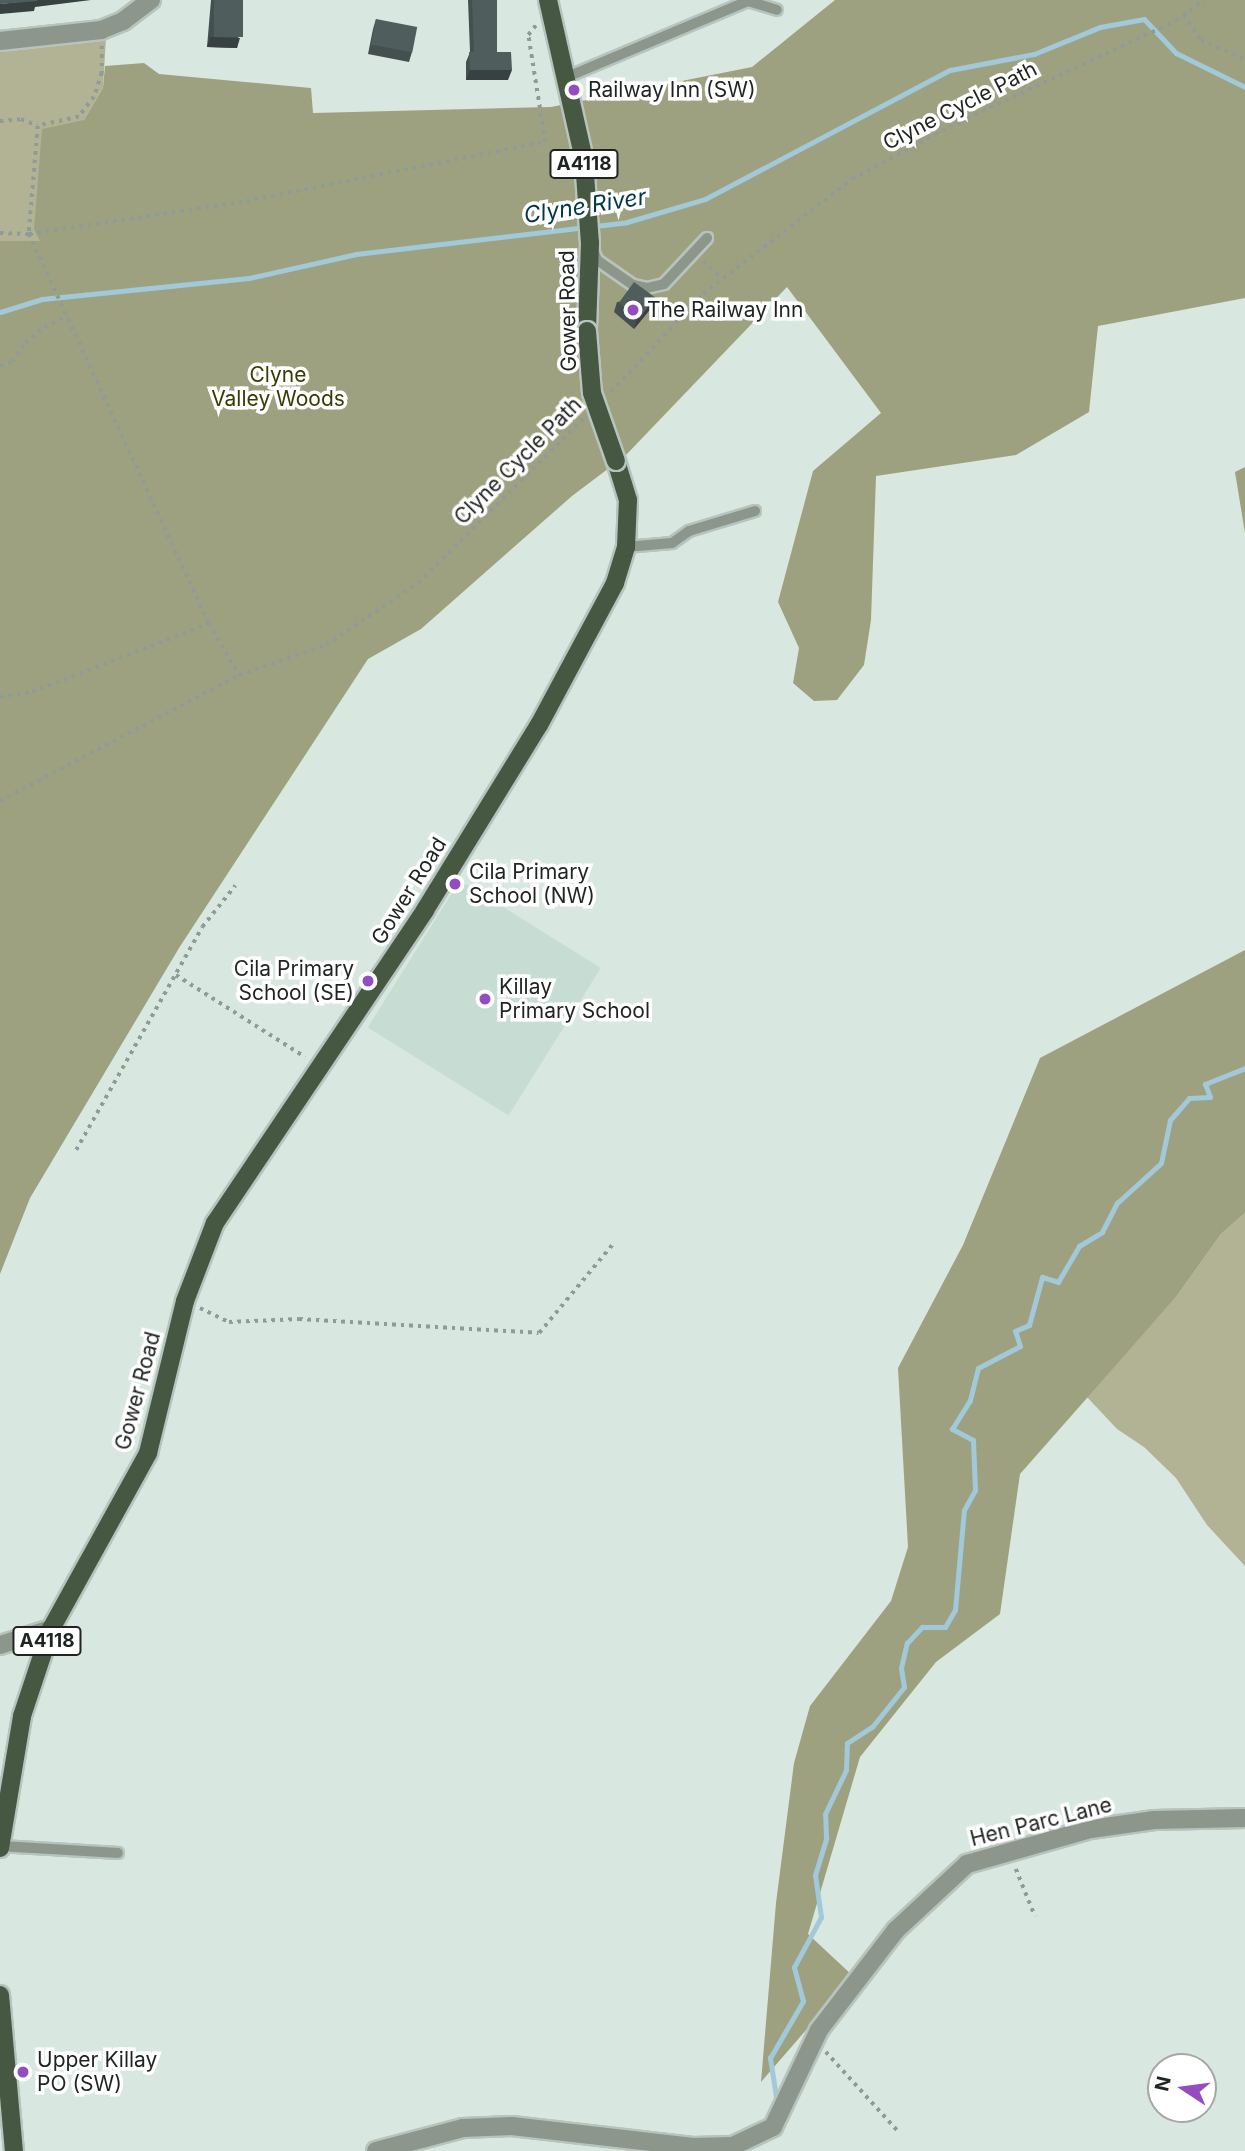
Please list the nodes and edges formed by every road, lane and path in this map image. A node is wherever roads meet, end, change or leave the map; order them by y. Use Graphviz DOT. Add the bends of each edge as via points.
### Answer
graph roads {
  1 [pos="151,0"];
  2 [pos="1204,0"];
  3 [pos="549,3"];
  4 [pos="777,10"];
  5 [pos="1184,15"];
  6 [pos="102,30"];
  7 [pos="0,41"];
  8 [pos="1245,59"];
  9 [pos="566,77"];
  10 [pos="0,121"];
  11 [pos="38,126"];
  12 [pos="0,233"];
  13 [pos="29,234"];
  14 [pos="707,239"];
  15 [pos="590,243"];
  16 [pos="694,252"];
  17 [pos="722,279"];
  18 [pos="68,316"];
  19 [pos="0,366"];
  20 [pos="608,394"];
  21 [pos="590,413"];
  22 [pos="755,511"];
  23 [pos="626,547"];
  24 [pos="209,623"];
  25 [pos="240,676"];
  26 [pos="0,697"];
  27 [pos="0,801"];
  28 [pos="235,886"];
  29 [pos="176,975"];
  30 [pos="322,1068"];
  31 [pos="76,1150"];
  32 [pos="614,1244"];
  33 [pos="185,1301"];
  34 [pos="51,1629"];
  35 [pos="0,1645"];
  36 [pos="1245,1818"];
  37 [pos="0,1847"];
  38 [pos="118,1853"];
  39 [pos="1010,1854"];
  40 [pos="1035,1916"];
  41 [pos="0,1995"];
  42 [pos="2,2033"];
  43 [pos="814,2040"];
  44 [pos="898,2131"];
  45 [pos="693,2149"];
  46 [pos="14,2151"];
  47 [pos="376,2151"];
  1 -- 6 [label="street"];
  2 -- 5 [label="path, Clyne Cycle Path"];
  3 -- 9 [label="main road, Gower Road / A4118"];
  3 -- 13 [label="path" via="528,35 545,142 246,201"];
  4 -- 9 [label="lane" via="748,1"];
  5 -- 8 [label="path" via="1201,40"];
  5 -- 17 [label="path, Clyne Cycle Path" via="959,121 852,179"];
  6 -- 7 [label="street"];
  6 -- 11 [label="path" via="102,72 93,97 79,117"];
  9 -- 15 [label="main road, Gower Road / A4118" via="584,160"];
  10 -- 11 [label="path" via="22,119"];
  11 -- 13 [label="path"];
  12 -- 13 [label="path"];
  13 -- 18 [label="path"];
  14 -- 16 [label="lane"];
  15 -- 16 [label="lane" via="597,260 633,285 647,288 664,284"];
  15 -- 23 [label="main road, Gower Road / A4118, bridge" via="587,331 592,393 628,500"];
  16 -- 17 [label="path"];
  17 -- 20 [label="path, Clyne Cycle Path"];
  18 -- 19 [label="path" via="44,327 12,362"];
  18 -- 24 [label="path"];
  21 -- 25 [label="path, Clyne Cycle Path" via="418,583 326,645"];
  22 -- 23 [label="lane" via="689,531 672,543"];
  23 -- 30 [label="main road, Gower Road / A4118" via="615,583 539,725"];
  24 -- 25 [label="path"];
  24 -- 26 [label="path" via="32,692"];
  25 -- 27 [label="path, Clyne Cycle Path"];
  28 -- 29 [label="path" via="202,927"];
  29 -- 30 [label="path"];
  29 -- 31 [label="path"];
  30 -- 33 [label="main road, Gower Road / A4118" via="215,1223"];
  32 -- 33 [label="path" via="539,1333 299,1319 229,1321"];
  33 -- 34 [label="main road, Gower Road / A4118" via="148,1454"];
  34 -- 35 [label="street"];
  34 -- 37 [label="main road, Gower Road / A4118" via="22,1716"];
  36 -- 39 [label="street, Hen Parc Lane" via="1154,1819 1091,1829"];
  37 -- 38 [label="lane"];
  39 -- 40 [label="path"];
  39 -- 43 [label="street, Hen Parc Lane" via="967,1864 896,1930"];
  41 -- 42 [label="main road"];
  42 -- 46 [label="main road"];
  43 -- 44 [label="path"];
  43 -- 45 [label="street, Hen Parc Lane" via="773,2127 733,2146"];
  45 -- 47 [label="street" via="512,2126 463,2129"];
}
